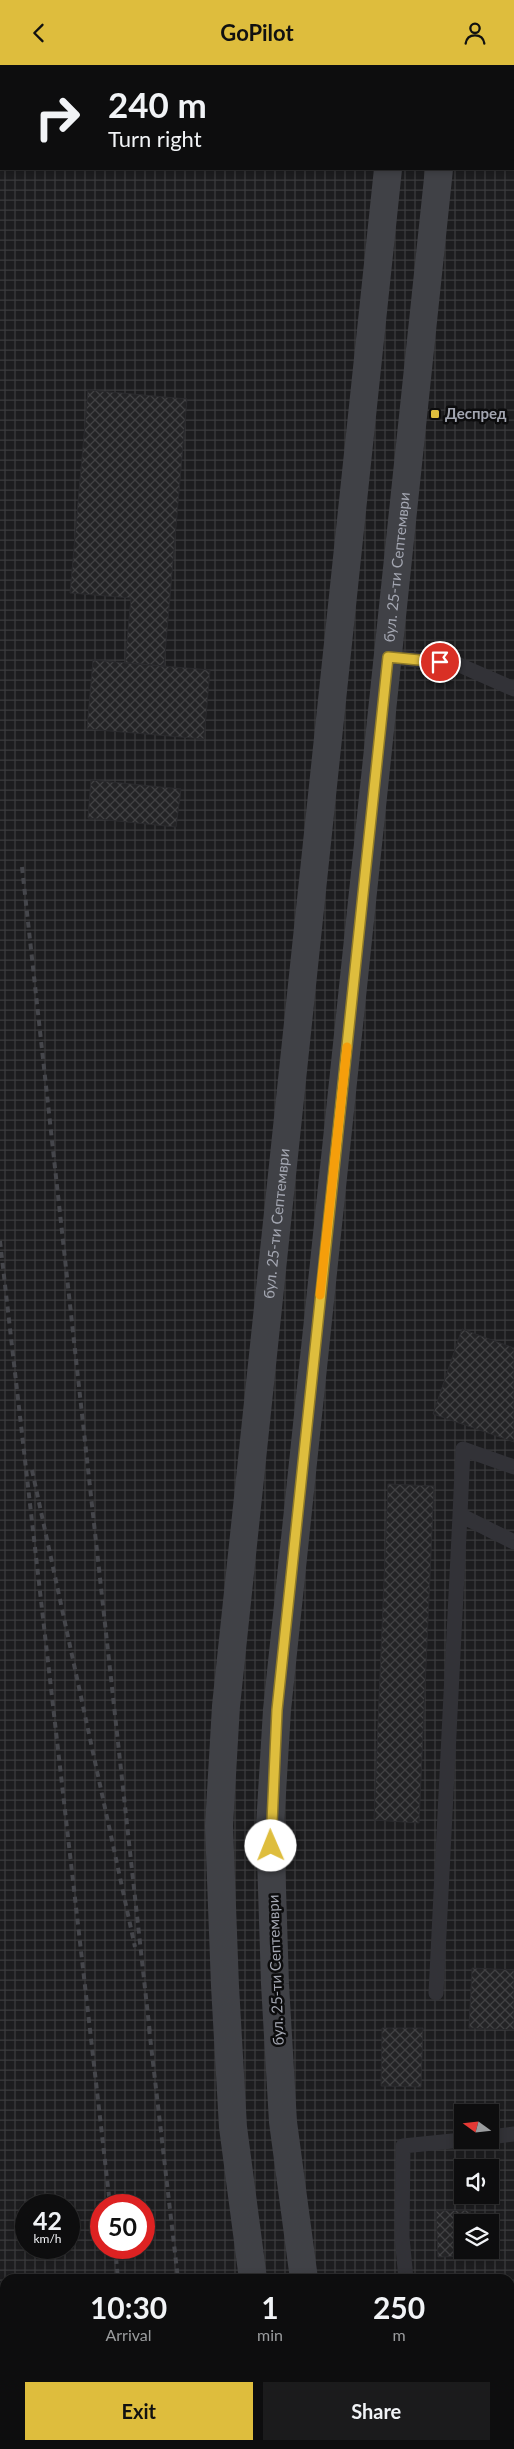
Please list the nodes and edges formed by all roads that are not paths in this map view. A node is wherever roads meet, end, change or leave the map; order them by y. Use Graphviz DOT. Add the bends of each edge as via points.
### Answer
graph roads {
  1 [pos="388,170"];
  2 [pos="439,170"];
  3 [pos="388,657"];
  4 [pos="514,689"];
  5 [pos="514,1467"];
  6 [pos="460,1515"];
  7 [pos="514,1542"];
  8 [pos="436,1993"];
  9 [pos="514,2134"];
  10 [pos="499,2136"];
  11 [pos="454,2141"];
  12 [pos="252,2274"];
  13 [pos="303,2274"];
  14 [pos="406,2274"];
  1 -- 12 [label="main road, бул. 25-ти Септември" via="226,1706 219,1826 225,1986 233,2127"];
  2 -- 3 [label="main road, бул. 25-ти Септември"];
  3 -- 4 [label="lane" via="457,664"];
  3 -- 13 [label="main road, бул. 25-ти Септември" via="277,1710 270,1827 283,2122"];
  5 -- 6 [label="lane" via="463,1449"];
  6 -- 7 [label="lane"];
  6 -- 8 [label="lane"];
  9 -- 10 [label="lane"];
  11 -- 14 [label="lane" via="403,2146 402,2237"];
}
